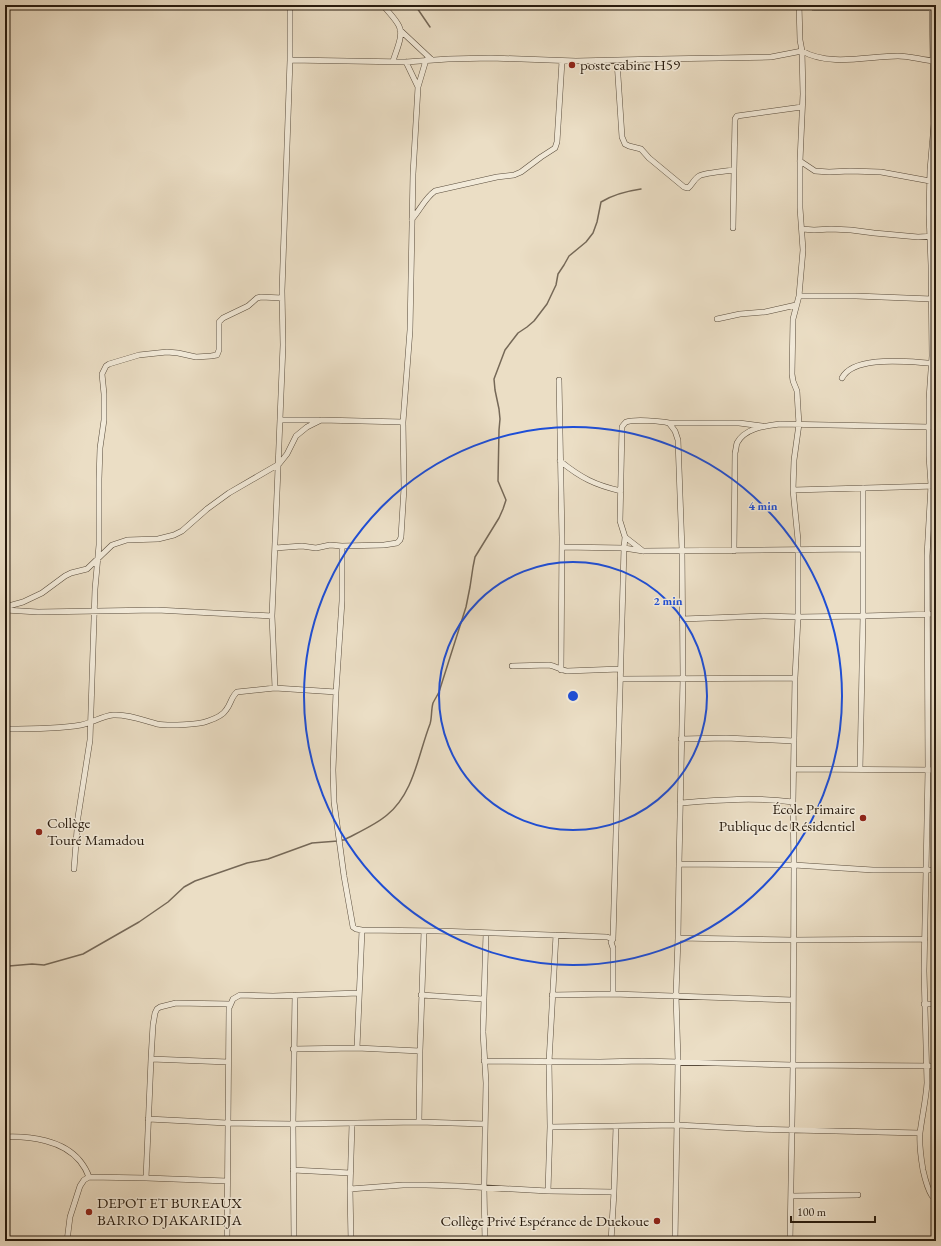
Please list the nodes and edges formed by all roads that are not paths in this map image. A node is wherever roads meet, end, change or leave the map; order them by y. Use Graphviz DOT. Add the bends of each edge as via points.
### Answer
graph roads {
  1 [pos="290,5"];
  2 [pos="383,5"];
  3 [pos="799,5"];
  4 [pos="809,5"];
  5 [pos="932,6"];
  6 [pos="400,30"];
  7 [pos="802,51"];
  8 [pos="290,60"];
  9 [pos="426,60"];
  10 [pos="432,60"];
  11 [pos="393,61"];
  12 [pos="562,61"];
  13 [pos="617,61"];
  14 [pos="934,61"];
  15 [pos="406,62"];
  16 [pos="418,87"];
  17 [pos="802,107"];
  18 [pos="800,161"];
  19 [pos="734,170"];
  20 [pos="930,180"];
  21 [pos="412,219"];
  22 [pos="733,228"];
  23 [pos="802,229"];
  24 [pos="933,236"];
  25 [pos="799,296"];
  26 [pos="282,298"];
  27 [pos="932,299"];
  28 [pos="796,305"];
  29 [pos="934,315"];
  30 [pos="717,319"];
  31 [pos="931,363"];
  32 [pos="842,378"];
  33 [pos="559,380"];
  34 [pos="280,420"];
  35 [pos="321,420"];
  36 [pos="403,422"];
  37 [pos="669,423"];
  38 [pos="799,424"];
  39 [pos="762,426"];
  40 [pos="929,426"];
  41 [pos="936,426"];
  42 [pos="560,461"];
  43 [pos="278,464"];
  44 [pos="933,486"];
  45 [pos="862,488"];
  46 [pos="792,490"];
  47 [pos="621,491"];
  48 [pos="625,537"];
  49 [pos="342,546"];
  50 [pos="562,547"];
  51 [pos="275,548"];
  52 [pos="624,548"];
  53 [pos="798,549"];
  54 [pos="863,549"];
  55 [pos="682,550"];
  56 [pos="643,551"];
  57 [pos="734,551"];
  58 [pos="98,559"];
  59 [pos="5,607"];
  60 [pos="5,610"];
  61 [pos="94,611"];
  62 [pos="927,614"];
  63 [pos="936,614"];
  64 [pos="272,616"];
  65 [pos="863,616"];
  66 [pos="798,618"];
  67 [pos="682,619"];
  68 [pos="512,666"];
  69 [pos="620,669"];
  70 [pos="561,670"];
  71 [pos="683,678"];
  72 [pos="795,678"];
  73 [pos="620,679"];
  74 [pos="274,688"];
  75 [pos="336,692"];
  76 [pos="91,722"];
  77 [pos="5,729"];
  78 [pos="682,739"];
  79 [pos="794,741"];
  80 [pos="794,769"];
  81 [pos="860,769"];
  82 [pos="928,770"];
  83 [pos="936,770"];
  84 [pos="793,802"];
  85 [pos="680,803"];
  86 [pos="679,864"];
  87 [pos="794,865"];
  88 [pos="74,869"];
  89 [pos="926,870"];
  90 [pos="936,870"];
  91 [pos="362,930"];
  92 [pos="424,931"];
  93 [pos="486,933"];
  94 [pos="556,935"];
  95 [pos="678,938"];
  96 [pos="613,939"];
  97 [pos="793,940"];
  98 [pos="925,940"];
  99 [pos="359,992"];
  100 [pos="613,994"];
  101 [pos="295,995"];
  102 [pos="421,995"];
  103 [pos="552,995"];
  104 [pos="676,995"];
  105 [pos="483,999"];
  106 [pos="793,1000"];
  107 [pos="230,1004"];
  108 [pos="924,1004"];
  109 [pos="936,1004"];
  110 [pos="357,1048"];
  111 [pos="293,1049"];
  112 [pos="420,1051"];
  113 [pos="151,1059"];
  114 [pos="484,1061"];
  115 [pos="678,1061"];
  116 [pos="228,1062"];
  117 [pos="549,1062"];
  118 [pos="793,1065"];
  119 [pos="927,1066"];
  120 [pos="936,1066"];
  121 [pos="148,1119"];
  122 [pos="419,1122"];
  123 [pos="227,1123"];
  124 [pos="293,1124"];
  125 [pos="352,1124"];
  126 [pos="485,1124"];
  127 [pos="677,1125"];
  128 [pos="616,1126"];
  129 [pos="550,1127"];
  130 [pos="792,1130"];
  131 [pos="920,1132"];
  132 [pos="5,1137"];
  133 [pos="293,1170"];
  134 [pos="350,1173"];
  135 [pos="89,1177"];
  136 [pos="146,1178"];
  137 [pos="227,1181"];
  138 [pos="484,1187"];
  139 [pos="350,1189"];
  140 [pos="548,1191"];
  141 [pos="614,1192"];
  142 [pos="858,1195"];
  143 [pos="792,1196"];
  144 [pos="936,1196"];
  145 [pos="67,1241"];
  146 [pos="227,1241"];
  147 [pos="294,1241"];
  148 [pos="351,1241"];
  149 [pos="485,1241"];
  150 [pos="611,1241"];
  151 [pos="676,1241"];
  152 [pos="790,1241"];
  1 -- 8 [label="street"];
  2 -- 6 [label="street"];
  3 -- 7 [label="street"];
  4 -- 5 [label="street" via="814,8"];
  5 -- 14 [label="street"];
  6 -- 10 [label="street"];
  6 -- 11 [label="street"];
  7 -- 13 [label="street" via="771,57"];
  7 -- 14 [label="street" via="818,57 842,60 898,56"];
  7 -- 17 [label="street"];
  8 -- 11 [label="street"];
  8 -- 26 [label="street"];
  9 -- 10 [label="street"];
  9 -- 15 [label="street"];
  9 -- 16 [label="street"];
  10 -- 12 [label="street" via="491,58"];
  11 -- 15 [label="street"];
  12 -- 13 [label="street"];
  12 -- 21 [label="street" via="555,148 514,175 497,176 435,191 428,196"];
  13 -- 19 [label="street" via="622,138 625,144 641,150 684,188 688,188 703,174"];
  14 -- 20 [label="street" via="934,124"];
  15 -- 16 [label="street"];
  16 -- 21 [label="street"];
  17 -- 18 [label="street"];
  17 -- 19 [label="street" via="737,116"];
  18 -- 20 [label="street" via="815,170 828,172 881,172"];
  18 -- 23 [label="street"];
  19 -- 22 [label="street"];
  20 -- 24 [label="street" via="929,214"];
  21 -- 36 [label="street" via="410,330"];
  23 -- 24 [label="street"];
  23 -- 25 [label="street" via="803,257"];
  24 -- 27 [label="street"];
  25 -- 27 [label="street"];
  25 -- 28 [label="street"];
  26 -- 34 [label="street"];
  26 -- 58 [label="street" via="259,298 222,319 219,322 219,350 215,356 146,354 106,366 102,374 104,420 99,463"];
  27 -- 29 [label="street"];
  28 -- 30 [label="street"];
  28 -- 38 [label="street" via="793,320 792,374 798,399"];
  29 -- 31 [label="street"];
  31 -- 32 [label="street" via="865,364 852,368 844,373"];
  31 -- 40 [label="street"];
  33 -- 42 [label="street"];
  34 -- 35 [label="street"];
  34 -- 43 [label="street"];
  35 -- 36 [label="street"];
  35 -- 43 [label="street" via="296,436 287,454"];
  36 -- 49 [label="street" via="404,488 400,540 390,545"];
  37 -- 39 [label="street" via="739,423"];
  37 -- 47 [label="street" via="635,421 626,422 622,427"];
  37 -- 55 [label="street" via="678,440"];
  38 -- 39 [label="street"];
  38 -- 40 [label="street"];
  38 -- 46 [label="street"];
  39 -- 57 [label="street" via="746,433 736,446"];
  40 -- 41 [label="street"];
  40 -- 44 [label="street"];
  42 -- 47 [label="street" via="576,474 599,485"];
  42 -- 50 [label="street"];
  43 -- 51 [label="street"];
  43 -- 58 [label="street" via="229,493 182,531 158,539 131,539 120,542 107,548"];
  44 -- 45 [label="street"];
  44 -- 62 [label="street" via="927,556"];
  45 -- 46 [label="street"];
  45 -- 54 [label="street"];
  46 -- 53 [label="street"];
  47 -- 48 [label="street" via="620,521"];
  48 -- 52 [label="street"];
  48 -- 56 [label="street"];
  49 -- 51 [label="street"];
  49 -- 75 [label="street" via="342,600"];
  50 -- 52 [label="street"];
  50 -- 70 [label="street"];
  51 -- 64 [label="street"];
  52 -- 56 [label="street"];
  52 -- 69 [label="street"];
  53 -- 54 [label="street"];
  53 -- 57 [label="street"];
  53 -- 66 [label="street"];
  54 -- 65 [label="street"];
  55 -- 56 [label="street"];
  55 -- 57 [label="street"];
  55 -- 67 [label="street"];
  58 -- 59 [label="street" via="87,569 65,576 42,593"];
  58 -- 61 [label="street"];
  60 -- 61 [label="street"];
  61 -- 64 [label="street" via="165,610"];
  61 -- 76 [label="street"];
  62 -- 63 [label="street"];
  62 -- 65 [label="street"];
  62 -- 82 [label="street"];
  64 -- 74 [label="street"];
  65 -- 66 [label="street"];
  65 -- 81 [label="street"];
  66 -- 67 [label="street" via="764,616"];
  66 -- 72 [label="street"];
  67 -- 71 [label="street"];
  68 -- 70 [label="street" via="549,665"];
  69 -- 70 [label="street"];
  69 -- 73 [label="street"];
  71 -- 72 [label="street"];
  71 -- 73 [label="street"];
  71 -- 78 [label="street"];
  72 -- 79 [label="street"];
  73 -- 96 [label="street"];
  74 -- 75 [label="street"];
  74 -- 76 [label="street" via="237,692 223,714 207,722 164,725 130,716 114,715"];
  75 -- 91 [label="street" via="334,802 352,922 354,928"];
  76 -- 77 [label="street" via="80,725"];
  76 -- 88 [label="street" via="78,817"];
  78 -- 79 [label="street"];
  78 -- 85 [label="street"];
  79 -- 80 [label="street"];
  80 -- 81 [label="street"];
  80 -- 84 [label="street"];
  81 -- 82 [label="street"];
  82 -- 83 [label="street"];
  82 -- 89 [label="street"];
  84 -- 85 [label="street" via="755,798"];
  84 -- 87 [label="street"];
  85 -- 86 [label="street"];
  86 -- 87 [label="street"];
  86 -- 95 [label="street"];
  87 -- 89 [label="street" via="873,870"];
  87 -- 97 [label="street"];
  89 -- 90 [label="street"];
  89 -- 98 [label="street"];
  91 -- 92 [label="street"];
  91 -- 99 [label="street"];
  92 -- 93 [label="street"];
  92 -- 102 [label="street"];
  93 -- 94 [label="street"];
  93 -- 105 [label="street"];
  94 -- 96 [label="street" via="603,936"];
  94 -- 103 [label="street"];
  95 -- 97 [label="street"];
  95 -- 104 [label="street"];
  96 -- 100 [label="street"];
  97 -- 98 [label="street"];
  97 -- 106 [label="street"];
  98 -- 108 [label="street"];
  99 -- 101 [label="street"];
  99 -- 110 [label="street"];
  100 -- 103 [label="street"];
  100 -- 104 [label="street"];
  101 -- 107 [label="street" via="240,995 232,999"];
  101 -- 111 [label="street"];
  102 -- 105 [label="street"];
  102 -- 112 [label="street"];
  103 -- 117 [label="street"];
  104 -- 106 [label="street"];
  104 -- 115 [label="street"];
  105 -- 114 [label="street"];
  106 -- 118 [label="street"];
  107 -- 113 [label="street" via="176,1003 157,1009 154,1017"];
  107 -- 116 [label="street"];
  108 -- 109 [label="street"];
  108 -- 119 [label="street"];
  110 -- 111 [label="street"];
  110 -- 112 [label="street"];
  111 -- 124 [label="street"];
  112 -- 122 [label="street"];
  113 -- 116 [label="street"];
  113 -- 121 [label="street"];
  114 -- 117 [label="street"];
  114 -- 126 [label="street"];
  115 -- 117 [label="street"];
  115 -- 118 [label="street"];
  115 -- 127 [label="street"];
  116 -- 123 [label="street"];
  117 -- 129 [label="street"];
  118 -- 119 [label="street"];
  118 -- 130 [label="street"];
  119 -- 120 [label="street"];
  119 -- 131 [label="street" via="926,1097"];
  121 -- 123 [label="street"];
  121 -- 136 [label="street"];
  122 -- 125 [label="street"];
  122 -- 126 [label="street"];
  123 -- 124 [label="street"];
  123 -- 137 [label="street"];
  124 -- 125 [label="street"];
  124 -- 133 [label="street"];
  125 -- 134 [label="street"];
  126 -- 138 [label="street"];
  127 -- 128 [label="street"];
  127 -- 130 [label="street"];
  127 -- 151 [label="street"];
  128 -- 129 [label="street"];
  128 -- 141 [label="street"];
  129 -- 140 [label="street"];
  130 -- 131 [label="street"];
  130 -- 143 [label="street"];
  131 -- 144 [label="street" via="924,1177 932,1196"];
  132 -- 135 [label="street" via="35,1138 60,1146 80,1160"];
  133 -- 134 [label="street"];
  133 -- 147 [label="street"];
  134 -- 139 [label="street"];
  135 -- 136 [label="street"];
  135 -- 145 [label="street" via="80,1186 70,1217"];
  136 -- 137 [label="street"];
  137 -- 146 [label="street"];
  138 -- 139 [label="street" via="403,1185"];
  138 -- 140 [label="street"];
  138 -- 149 [label="street"];
  139 -- 148 [label="street"];
  140 -- 141 [label="street"];
  141 -- 150 [label="street"];
  142 -- 143 [label="street"];
  143 -- 152 [label="street"];
}
